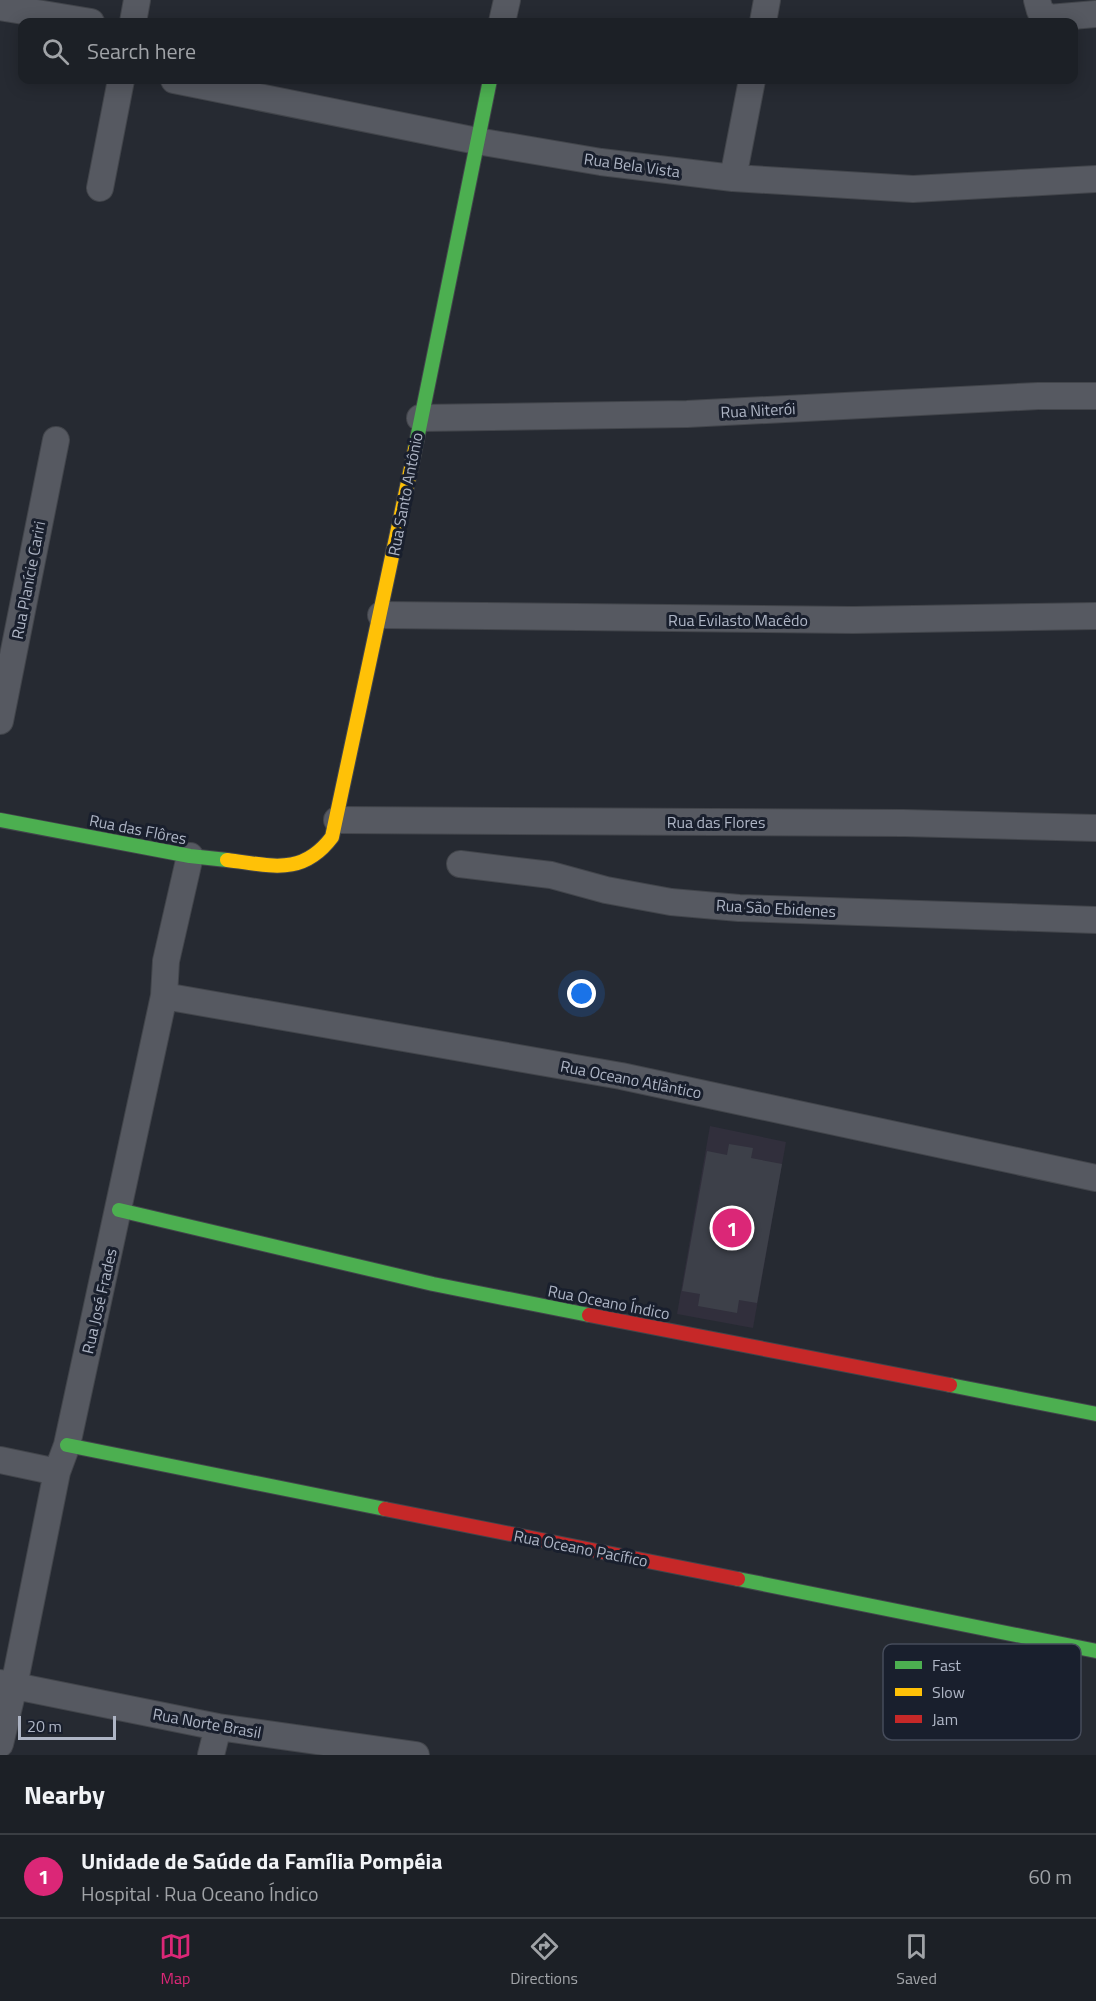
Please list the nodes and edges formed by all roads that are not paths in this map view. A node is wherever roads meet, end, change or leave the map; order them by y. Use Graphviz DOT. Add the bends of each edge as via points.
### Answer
graph roads {
  1 [pos="137,0"];
  2 [pos="507,0"];
  3 [pos="767,0"];
  4 [pos="1036,0"];
  5 [pos="0,7"];
  6 [pos="1096,14"];
  7 [pos="67,18"];
  8 [pos="134,18"];
  9 [pos="503,18"];
  10 [pos="764,18"];
  11 [pos="120,84"];
  12 [pos="194,84"];
  13 [pos="489,84"];
  14 [pos="751,84"];
  15 [pos="477,141"];
  16 [pos="733,178"];
  17 [pos="1096,179"];
  18 [pos="100,188"];
  19 [pos="1096,396"];
  20 [pos="420,418"];
  21 [pos="56,440"];
  22 [pos="381,615"];
  23 [pos="1096,616"];
  24 [pos="0,721"];
  25 [pos="0,820"];
  26 [pos="337,820"];
  27 [pos="1096,828"];
  28 [pos="190,856"];
  29 [pos="460,864"];
  30 [pos="271,865"];
  31 [pos="1096,920"];
  32 [pos="164,996"];
  33 [pos="1096,1178"];
  34 [pos="119,1210"];
  35 [pos="1096,1414"];
  36 [pos="67,1445"];
  37 [pos="0,1460"];
  38 [pos="57,1472"];
  39 [pos="1061,1644"];
  40 [pos="1081,1648"];
  41 [pos="1096,1651"];
  42 [pos="7,1684"];
  43 [pos="218,1727"];
  44 [pos="0,1744"];
  45 [pos="211,1755"];
  46 [pos="411,1755"];
  47 [pos="416,1755"];
  1 -- 8 [label="street"];
  2 -- 9 [label="street"];
  3 -- 10 [label="street"];
  4 -- 6 [label="street" via="1049,18"];
  5 -- 7 [label="street"];
  11 -- 18 [label="street"];
  12 -- 15 [label="street, Rua Bela Vista"];
  13 -- 15 [label="street, Rua Santo Antônio"];
  14 -- 16 [label="street"];
  15 -- 16 [label="street, Rua Bela Vista" via="601,162"];
  15 -- 20 [label="street, Rua Santo Antônio"];
  16 -- 17 [label="street, Rua Bela Vista" via="912,189"];
  19 -- 20 [label="street, Rua Niterói" via="687,414"];
  20 -- 22 [label="street, Rua Santo Antônio"];
  21 -- 24 [label="street, Rua Planície Cariri"];
  22 -- 23 [label="street, Rua Evilasto Macêdo" via="841,620"];
  22 -- 26 [label="street, Rua Santo Antônio"];
  25 -- 28 [label="street, Rua das Flôres"];
  26 -- 27 [label="street, Rua das Flores"];
  26 -- 30 [label="street, Rua Santo Antônio" via="332,837 320,853 289,867"];
  28 -- 30 [label="street, Rua das Flôres"];
  28 -- 32 [label="street, Rua José Frades" via="166,961"];
  29 -- 31 [label="street, Rua São Ebidenes" via="551,875 606,890 716,906"];
  32 -- 33 [label="street, Rua Oceano Atlântico" via="621,1076"];
  32 -- 34 [label="street, Rua José Frades"];
  34 -- 35 [label="street, Rua Oceano Índico" via="433,1284"];
  34 -- 36 [label="street, Rua José Frades"];
  36 -- 38 [label="street, Rua José Frades"];
  36 -- 39 [label="street, Rua Oceano Pacífico"];
  37 -- 38 [label="street"];
  38 -- 42 [label="street, Rua José Frades"];
  40 -- 41 [label="street, Rua Oceano Pacífico"];
  42 -- 43 [label="street, Rua Norte Brasil"];
  42 -- 44 [label="street, Rua José Frades"];
  43 -- 45 [label="street"];
  43 -- 46 [label="street, Rua Norte Brasil"];
  46 -- 47 [label="street, Rua Norte Brasil"];
}
